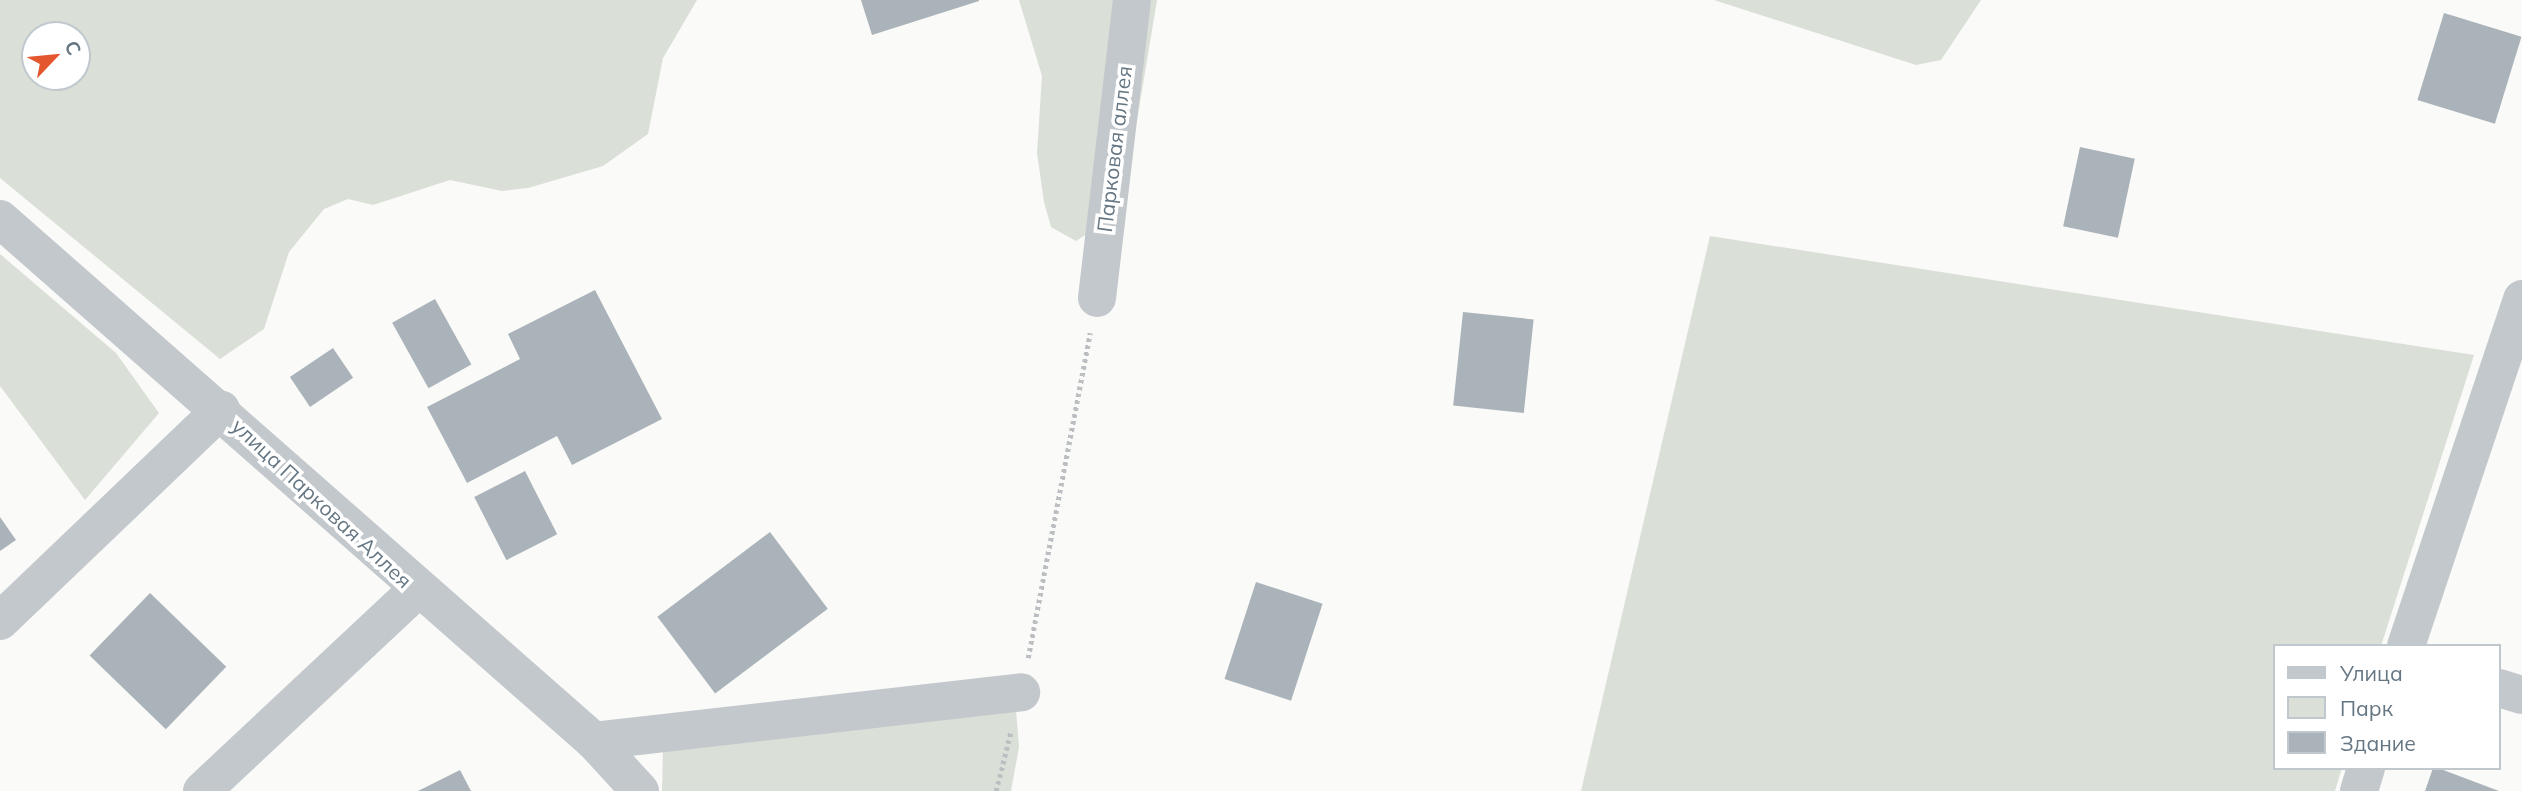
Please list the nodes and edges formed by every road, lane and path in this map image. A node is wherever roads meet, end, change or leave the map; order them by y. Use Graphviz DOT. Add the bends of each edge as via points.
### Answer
graph roads {
  1 [pos="1132,0"];
  2 [pos="0,219"];
  3 [pos="1097,298"];
  4 [pos="2522,299"];
  5 [pos="221,410"];
  6 [pos="416,590"];
  7 [pos="0,621"];
  8 [pos="2407,644"];
  9 [pos="2501,689"];
  10 [pos="1021,692"];
  11 [pos="2522,695"];
  12 [pos="594,741"];
  13 [pos="2365,770"];
  14 [pos="202,791"];
  15 [pos="640,791"];
  16 [pos="996,791"];
  17 [pos="2359,791"];
  1 -- 3 [label="street, Парковая аллея"];
  2 -- 5 [label="street, улица Парковая Аллея"];
  3 -- 10 [label="path"];
  4 -- 8 [label="street"];
  5 -- 6 [label="street, улица Парковая Аллея"];
  5 -- 7 [label="street"];
  6 -- 12 [label="street, улица Парковая Аллея"];
  6 -- 14 [label="street"];
  9 -- 11 [label="street"];
  10 -- 12 [label="street"];
  10 -- 16 [label="path"];
  12 -- 15 [label="street, улица Парковая Аллея"];
  13 -- 17 [label="street"];
}
